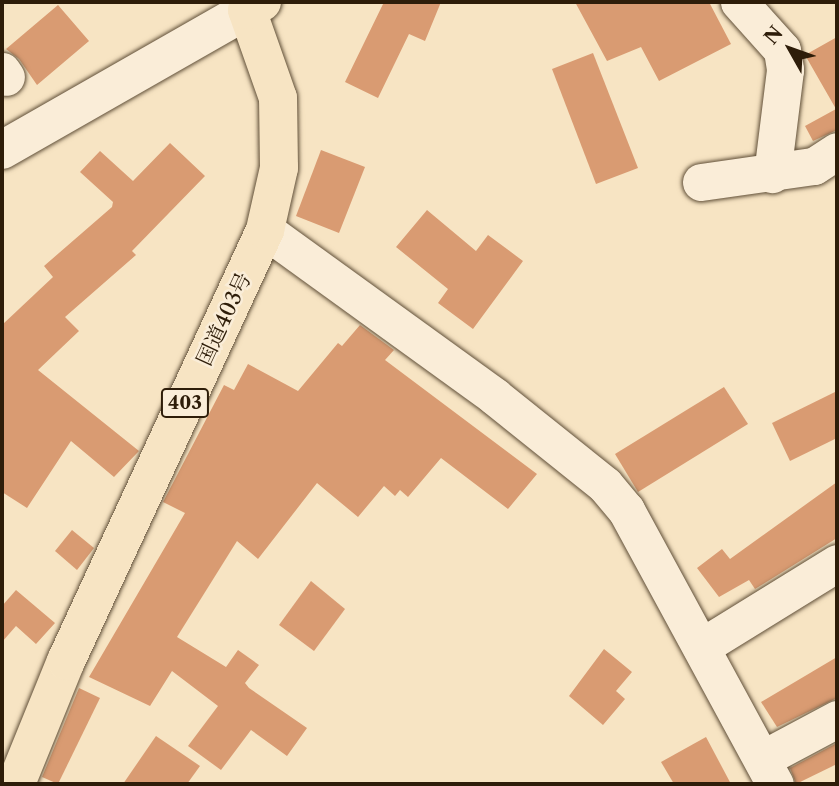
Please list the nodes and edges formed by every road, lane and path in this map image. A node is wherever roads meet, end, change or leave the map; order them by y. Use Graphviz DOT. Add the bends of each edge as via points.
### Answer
graph roads {
  1 [pos="739,2"];
  2 [pos="250,5"];
  3 [pos="2,150"];
  4 [pos="837,151"];
  5 [pos="772,174"];
  6 [pos="701,182"];
  7 [pos="265,230"];
  8 [pos="837,562"];
  9 [pos="701,647"];
  10 [pos="837,719"];
  11 [pos="769,771"];
  12 [pos="16,784"];
  1 -- 5 [label="street" via="782,50 785,70"];
  2 -- 3 [label="street"];
  2 -- 7 [label="highway, 国道403号 / 403" via="278,99 279,168"];
  4 -- 5 [label="street" via="814,166"];
  5 -- 6 [label="street"];
  7 -- 9 [label="street" via="494,396 606,485 626,510"];
  7 -- 12 [label="highway, 国道403号 / 403" via="66,661"];
  8 -- 9 [label="street"];
  9 -- 11 [label="street"];
  10 -- 11 [label="street"];
}
